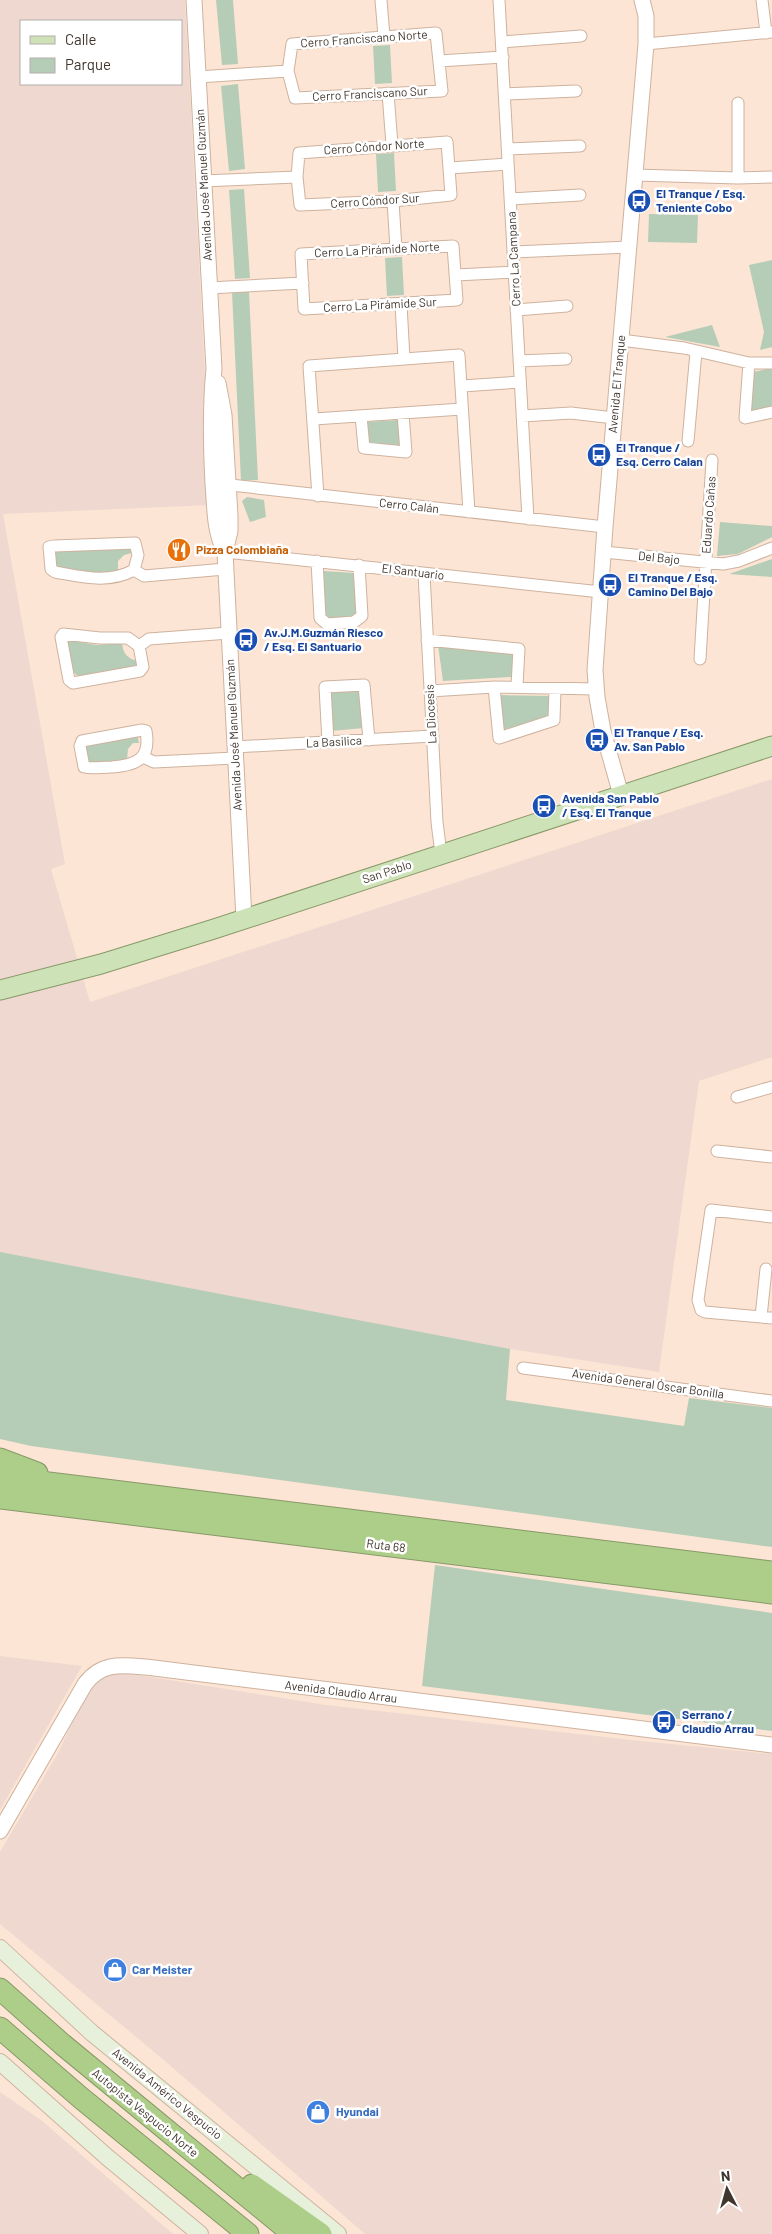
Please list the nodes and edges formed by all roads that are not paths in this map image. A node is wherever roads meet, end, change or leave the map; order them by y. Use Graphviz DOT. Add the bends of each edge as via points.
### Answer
graph roads {
  1 [pos="194,0"];
  2 [pos="382,0"];
  3 [pos="499,0"];
  4 [pos="642,0"];
  5 [pos="762,0"];
  6 [pos="769,33"];
  7 [pos="384,36"];
  8 [pos="581,36"];
  9 [pos="502,42"];
  10 [pos="646,44"];
  11 [pos="502,57"];
  12 [pos="439,61"];
  13 [pos="288,71"];
  14 [pos="198,77"];
  15 [pos="576,91"];
  16 [pos="388,94"];
  17 [pos="505,94"];
  18 [pos="738,103"];
  19 [pos="392,145"];
  20 [pos="580,146"];
  21 [pos="508,150"];
  22 [pos="508,164"];
  23 [pos="450,168"];
  24 [pos="635,175"];
  25 [pos="297,177"];
  26 [pos="772,177"];
  27 [pos="738,178"];
  28 [pos="204,181"];
  29 [pos="580,195"];
  30 [pos="510,199"];
  31 [pos="393,201"];
  32 [pos="629,247"];
  33 [pos="396,249"];
  34 [pos="513,252"];
  35 [pos="514,272"];
  36 [pos="456,275"];
  37 [pos="303,283"];
  38 [pos="209,288"];
  39 [pos="400,304"];
  40 [pos="567,306"];
  41 [pos="516,310"];
  42 [pos="621,340"];
  43 [pos="696,352"];
  44 [pos="404,359"];
  45 [pos="566,359"];
  46 [pos="519,361"];
  47 [pos="749,363"];
  48 [pos="772,363"];
  49 [pos="520,382"];
  50 [pos="462,386"];
  51 [pos="462,409"];
  52 [pos="772,412"];
  53 [pos="403,413"];
  54 [pos="361,416"];
  55 [pos="522,416"];
  56 [pos="614,418"];
  57 [pos="314,419"];
  58 [pos="688,441"];
  59 [pos="712,460"];
  60 [pos="221,484"];
  61 [pos="318,496"];
  62 [pos="469,512"];
  63 [pos="528,519"];
  64 [pos="605,527"];
  65 [pos="772,548"];
  66 [pos="225,552"];
  67 [pos="604,552"];
  68 [pos="318,561"];
  69 [pos="706,563"];
  70 [pos="359,565"];
  71 [pos="225,569"];
  72 [pos="134,570"];
  73 [pos="424,574"];
  74 [pos="601,592"];
  75 [pos="229,633"];
  76 [pos="427,640"];
  77 [pos="139,646"];
  78 [pos="700,659"];
  79 [pos="517,686"];
  80 [pos="494,687"];
  81 [pos="555,689"];
  82 [pos="596,689"];
  83 [pos="430,691"];
  84 [pos="433,736"];
  85 [pos="369,740"];
  86 [pos="328,742"];
  87 [pos="772,746"];
  88 [pos="235,752"];
  89 [pos="143,757"];
  90 [pos="621,795"];
  91 [pos="441,854"];
  92 [pos="244,919"];
  93 [pos="0,990"];
  94 [pos="772,1087"];
  95 [pos="737,1097"];
  96 [pos="717,1151"];
  97 [pos="772,1157"];
  98 [pos="772,1217"];
  99 [pos="766,1269"];
  100 [pos="766,1318"];
  101 [pos="523,1368"];
  102 [pos="772,1401"];
  103 [pos="0,1459"];
  104 [pos="0,1466"];
  105 [pos="0,1477"];
  106 [pos="72,1486"];
  107 [pos="0,1498"];
  108 [pos="772,1572"];
  109 [pos="772,1593"];
  110 [pos="772,1745"];
  111 [pos="0,1831"];
  112 [pos="0,1948"];
  113 [pos="0,1989"];
  114 [pos="0,2028"];
  115 [pos="0,2062"];
  116 [pos="195,2154"];
  117 [pos="222,2213"];
  118 [pos="200,2234"];
  119 [pos="243,2234"];
  120 [pos="248,2234"];
  121 [pos="293,2234"];
  122 [pos="321,2234"];
  123 [pos="338,2234"];
  1 -- 14 [label="street, Avenida José Manuel Guzmán"];
  2 -- 7 [label="street"];
  3 -- 9 [label="street, Cerro La Campana"];
  4 -- 10 [label="street, Avenida El Tranque" via="646,16"];
  5 -- 6 [label="street"];
  6 -- 10 [label="street"];
  7 -- 12 [label="street, Cerro Franciscano Norte" via="436,33"];
  7 -- 13 [label="street, Cerro Franciscano Norte" via="292,44"];
  8 -- 9 [label="street"];
  9 -- 11 [label="street, Cerro La Campana"];
  10 -- 24 [label="street, Avenida El Tranque"];
  11 -- 12 [label="street"];
  11 -- 17 [label="street, Cerro La Campana"];
  12 -- 16 [label="street, Cerro Franciscano Sur" via="442,90"];
  13 -- 14 [label="street"];
  13 -- 16 [label="street, Cerro Franciscano Sur" via="295,98"];
  14 -- 28 [label="street, Avenida José Manuel Guzmán"];
  15 -- 17 [label="street"];
  16 -- 19 [label="street"];
  17 -- 21 [label="street, Cerro La Campana"];
  18 -- 27 [label="street"];
  19 -- 23 [label="street, Cerro Cóndor Norte" via="446,142"];
  19 -- 25 [label="street, Cerro Cóndor Norte" via="299,152"];
  20 -- 21 [label="street"];
  21 -- 22 [label="street, Cerro La Campana"];
  22 -- 23 [label="street"];
  22 -- 30 [label="street, Cerro La Campana"];
  23 -- 31 [label="street, Cerro Cóndor Sur" via="451,195"];
  24 -- 27 [label="street"];
  24 -- 32 [label="street, Avenida El Tranque"];
  25 -- 28 [label="street"];
  25 -- 31 [label="street, Cerro Cóndor Sur" via="300,205"];
  26 -- 27 [label="street"];
  28 -- 38 [label="street, Avenida José Manuel Guzmán"];
  29 -- 30 [label="street"];
  30 -- 34 [label="street, Cerro La Campana"];
  31 -- 33 [label="street"];
  32 -- 34 [label="street"];
  32 -- 42 [label="street, Avenida El Tranque"];
  33 -- 36 [label="street, Cerro La Pirámide Norte" via="453,246"];
  33 -- 37 [label="street, Cerro La Pirámide Norte" via="301,254"];
  34 -- 35 [label="street, Cerro La Campana"];
  35 -- 36 [label="street"];
  35 -- 41 [label="street, Cerro La Campana"];
  36 -- 39 [label="street, Cerro La Pirámide Sur" via="458,300"];
  37 -- 38 [label="street"];
  37 -- 39 [label="street, Cerro La Pirámide Sur" via="304,309"];
  38 -- 60 [label="street, Avenida José Manuel Guzmán" via="214,369 224,415"];
  39 -- 44 [label="street"];
  40 -- 41 [label="street"];
  41 -- 46 [label="street, Cerro La Campana"];
  42 -- 43 [label="street"];
  42 -- 56 [label="street, Avenida El Tranque"];
  43 -- 47 [label="street"];
  43 -- 58 [label="street"];
  44 -- 50 [label="street" via="459,355"];
  44 -- 57 [label="street" via="309,366"];
  45 -- 46 [label="street"];
  46 -- 49 [label="street, Cerro La Campana"];
  47 -- 48 [label="street"];
  47 -- 52 [label="street" via="745,418"];
  49 -- 50 [label="street"];
  49 -- 55 [label="street, Cerro La Campana"];
  50 -- 51 [label="street"];
  51 -- 53 [label="street"];
  51 -- 62 [label="street"];
  53 -- 54 [label="street"];
  53 -- 54 [label="street" via="406,452 364,448"];
  54 -- 57 [label="street"];
  55 -- 56 [label="street" via="571,413"];
  55 -- 63 [label="street, Cerro La Campana"];
  56 -- 64 [label="street, Avenida El Tranque"];
  57 -- 61 [label="street"];
  59 -- 69 [label="street, Eduardo Cañas"];
  60 -- 61 [label="street, Cerro Calán"];
  60 -- 66 [label="street, Avenida José Manuel Guzmán" via="230,531"];
  61 -- 62 [label="street, Cerro Calán"];
  62 -- 63 [label="street, Cerro Calán"];
  63 -- 64 [label="street, Cerro Calán"];
  64 -- 67 [label="street, Avenida El Tranque"];
  65 -- 69 [label="street, Del Bajo" via="731,563"];
  66 -- 68 [label="street, El Santuario"];
  66 -- 71 [label="street, Avenida José Manuel Guzmán"];
  67 -- 69 [label="street, Del Bajo"];
  67 -- 74 [label="street, Avenida El Tranque"];
  68 -- 70 [label="street, El Santuario"];
  68 -- 70 [label="street" via="320,618 327,624 354,622 362,616"];
  69 -- 78 [label="street, Eduardo Cañas"];
  70 -- 73 [label="street, El Santuario"];
  71 -- 72 [label="street" via="144,576"];
  71 -- 75 [label="street, Avenida José Manuel Guzmán"];
  72 -- 72 [label="street" via="120,577 97,579 55,572 51,569 50,547 136,543 138,555"];
  73 -- 74 [label="street, El Santuario"];
  73 -- 76 [label="street, La Diocesis"];
  74 -- 82 [label="street, Avenida El Tranque"];
  75 -- 77 [label="street" via="148,639"];
  75 -- 88 [label="street, Avenida José Manuel Guzmán"];
  76 -- 79 [label="street" via="519,649"];
  76 -- 83 [label="street, La Diocesis"];
  77 -- 77 [label="street" via="128,638 63,634 61,637 69,680 73,682 140,671 143,668"];
  79 -- 80 [label="street"];
  79 -- 81 [label="street"];
  80 -- 81 [label="street" via="499,738 554,720"];
  80 -- 83 [label="street"];
  81 -- 82 [label="street"];
  82 -- 90 [label="street, Avenida El Tranque" via="603,731"];
  83 -- 84 [label="street, La Diocesis"];
  84 -- 85 [label="street, La Basilica"];
  84 -- 91 [label="street, La Diocesis"];
  85 -- 86 [label="street, La Basilica"];
  85 -- 86 [label="street" via="364,684 325,687"];
  86 -- 88 [label="street, La Basilica"];
  87 -- 90 [label="main road, San Pablo"];
  88 -- 89 [label="street, La Basilica" via="154,762"];
  88 -- 92 [label="street, Avenida José Manuel Guzmán"];
  89 -- 89 [label="street" via="148,744 146,731 142,730 82,741 80,746 84,766 91,768 130,765"];
  90 -- 91 [label="main road, San Pablo"];
  91 -- 92 [label="main road, San Pablo"];
  92 -- 93 [label="main road, San Pablo" via="101,964"];
  94 -- 95 [label="street"];
  96 -- 97 [label="street"];
  98 -- 100 [label="street" via="711,1210 698,1300 705,1312"];
  99 -- 100 [label="street"];
  101 -- 102 [label="street, Avenida General Óscar Bonilla"];
  103 -- 106 [label="highway"];
  104 -- 106 [label="highway"];
  105 -- 106 [label="highway, Ruta 68"];
  106 -- 108 [label="highway, Ruta 68"];
  107 -- 109 [label="highway, Ruta 68"];
  110 -- 111 [label="street, Avenida Claudio Arrau" via="110,1666 91,1676 85,1684"];
  112 -- 123 [label="main road, Avenida Américo Vespucio" via="92,2033"];
  113 -- 116 [label="highway, Autopista Vespucio Norte"];
  114 -- 117 [label="highway"];
  115 -- 118 [label="main road"];
  116 -- 121 [label="highway, Autopista Vespucio Norte"];
  116 -- 122 [label="highway" via="255,2187"];
  117 -- 119 [label="highway"];
  117 -- 120 [label="highway"];
}
